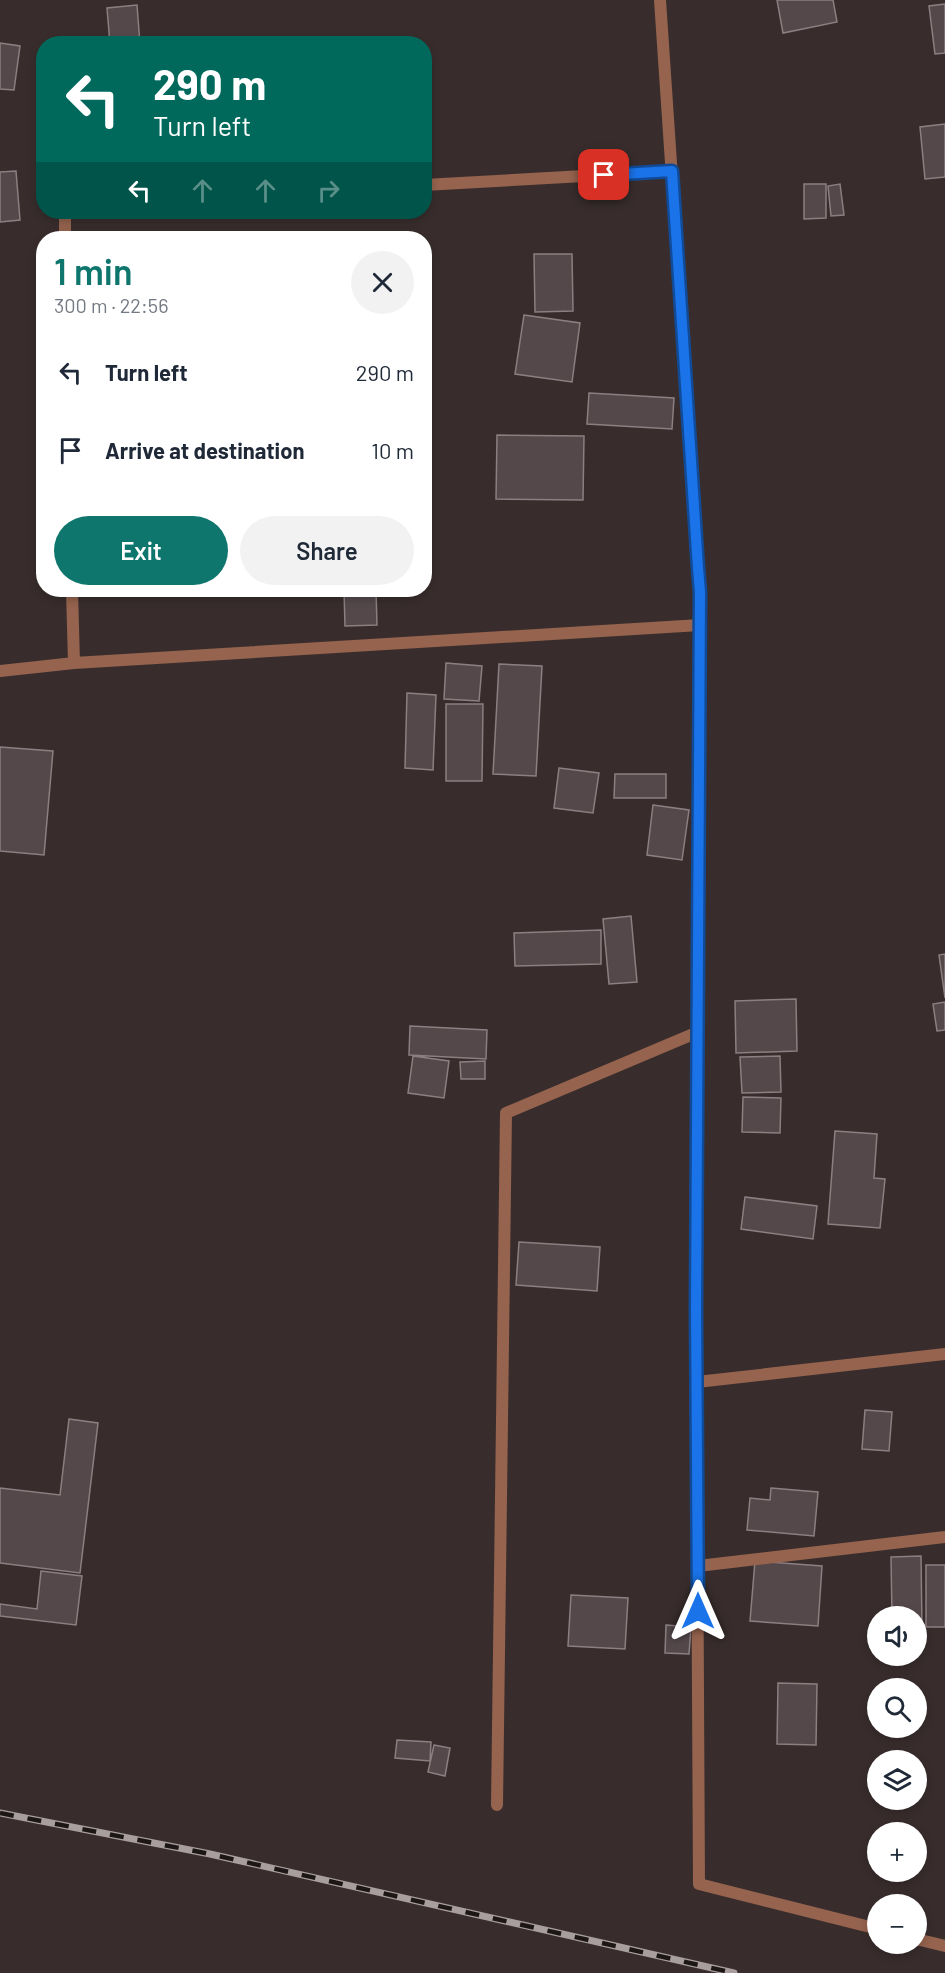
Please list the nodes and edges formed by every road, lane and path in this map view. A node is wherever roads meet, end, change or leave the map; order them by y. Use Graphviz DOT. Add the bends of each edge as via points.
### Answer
graph roads {
  1 [pos="660,0"];
  2 [pos="672,171"];
  3 [pos="432,185"];
  4 [pos="72,597"];
  5 [pos="700,625"];
  6 [pos="74,663"];
  7 [pos="0,671"];
  8 [pos="698,1032"];
  9 [pos="945,1354"];
  10 [pos="697,1382"];
  11 [pos="945,1537"];
  12 [pos="698,1566"];
  13 [pos="497,1805"];
  14 [pos="867,1926"];
  15 [pos="927,1942"];
  16 [pos="945,1946"];
  1 -- 2 [label="street"];
  2 -- 3 [label="street"];
  2 -- 5 [label="street"];
  4 -- 6 [label="street"];
  5 -- 6 [label="street"];
  5 -- 8 [label="street"];
  6 -- 7 [label="street"];
  8 -- 10 [label="street"];
  8 -- 13 [label="street" via="506,1113"];
  9 -- 10 [label="street"];
  10 -- 12 [label="street"];
  11 -- 12 [label="street"];
  12 -- 14 [label="street" via="699,1884"];
  15 -- 16 [label="street"];
}
